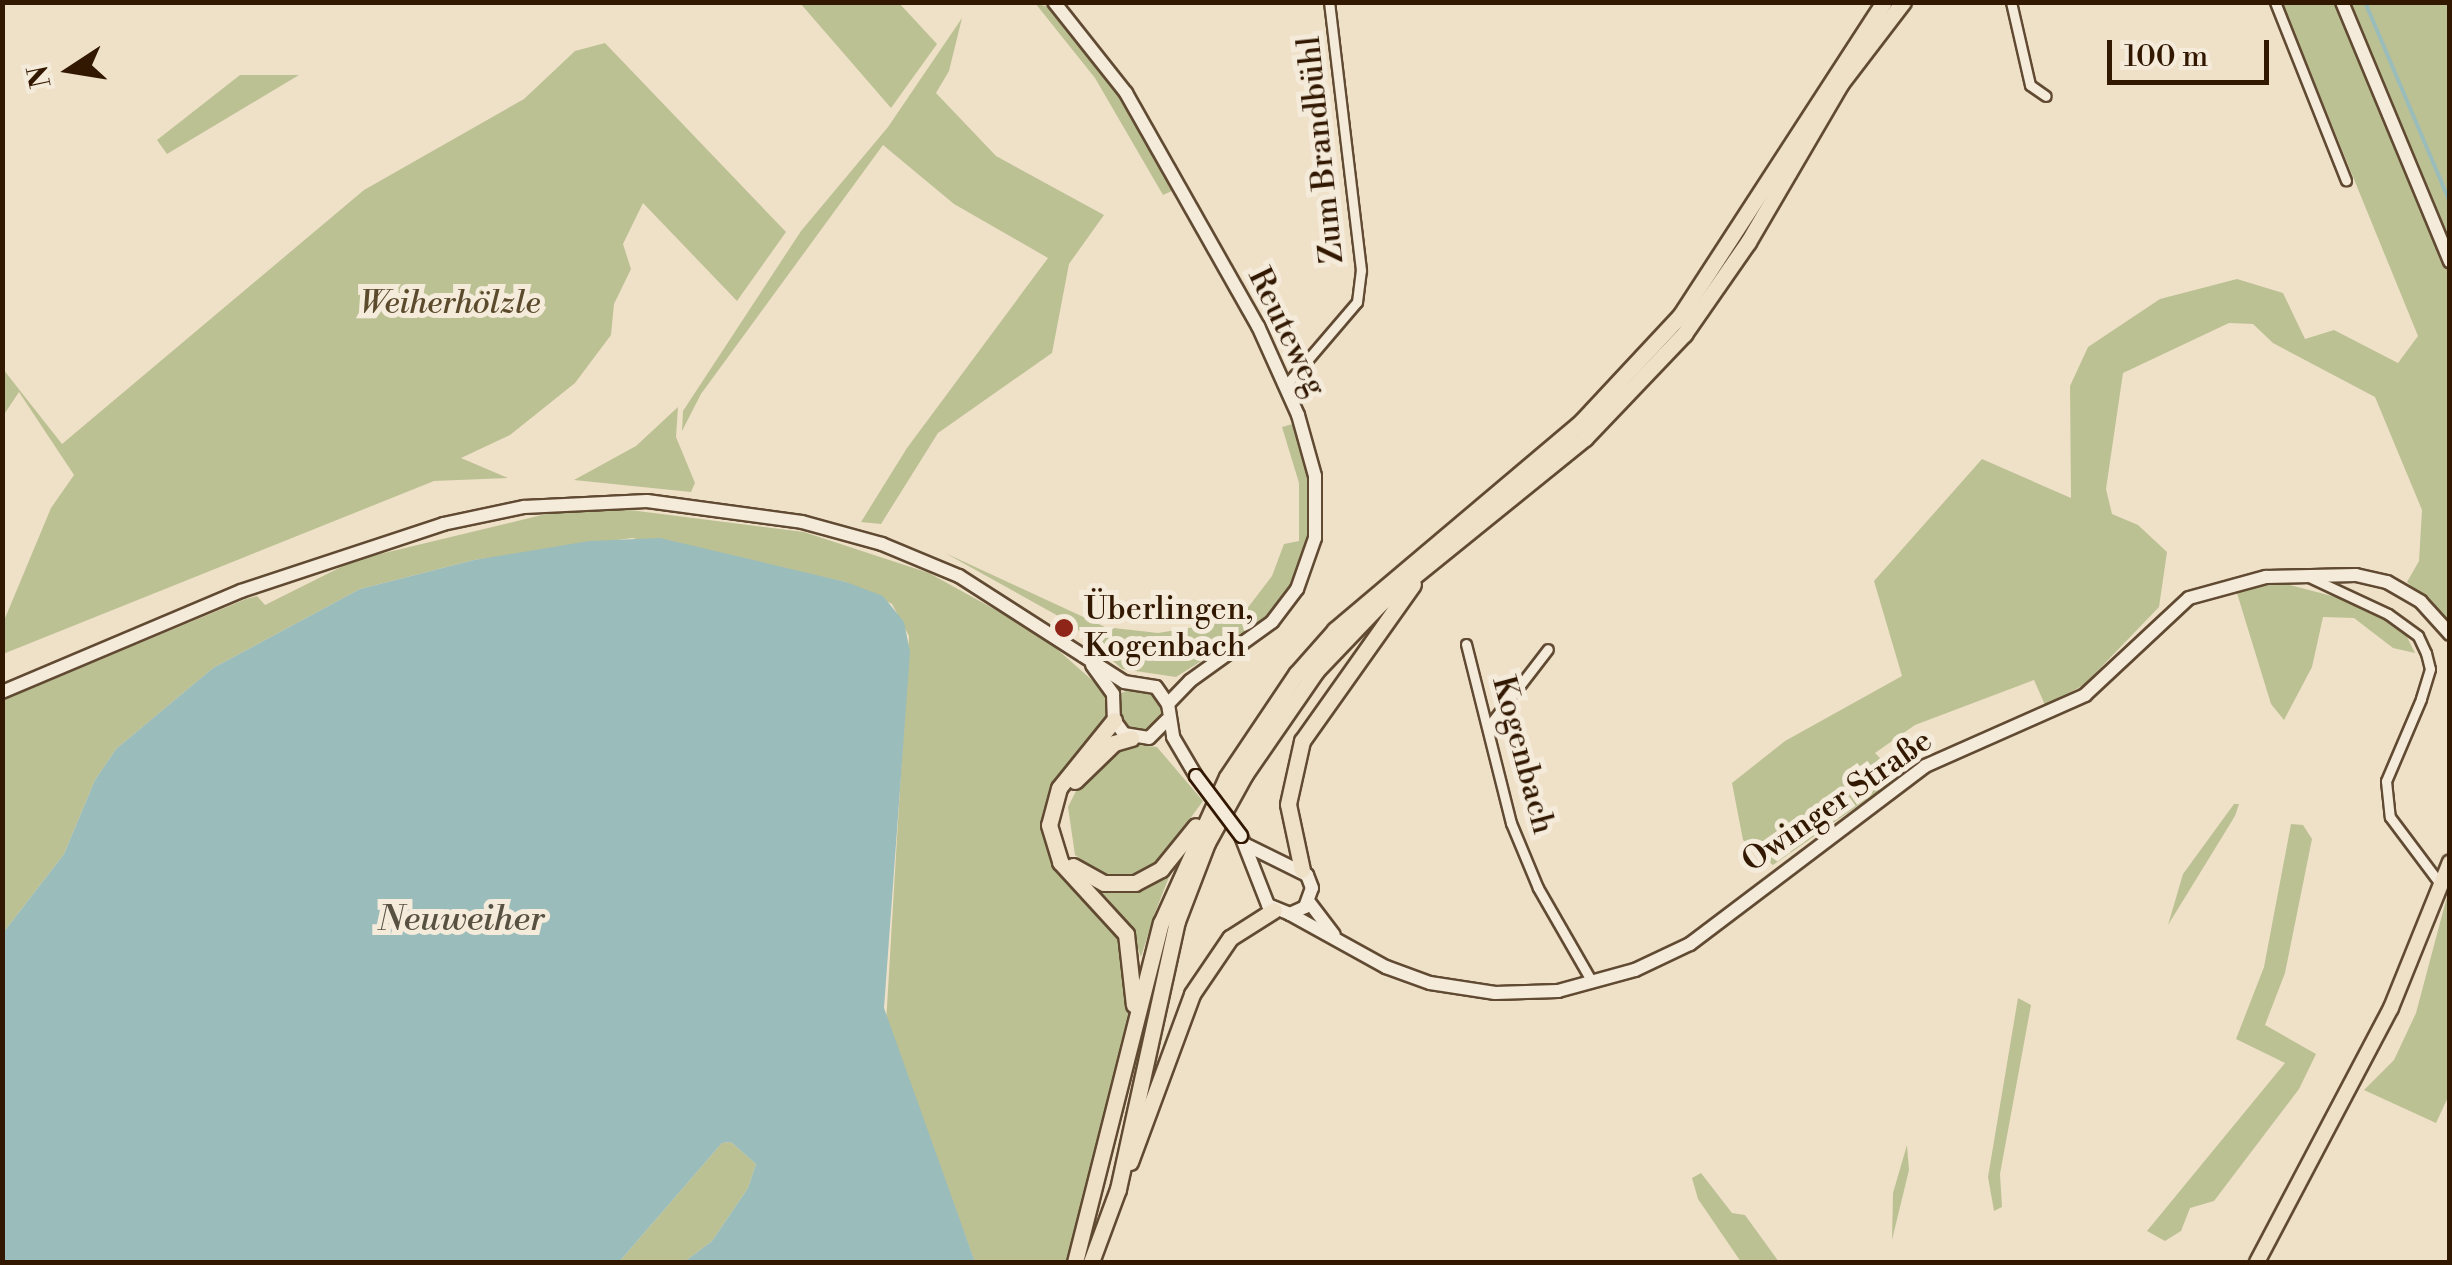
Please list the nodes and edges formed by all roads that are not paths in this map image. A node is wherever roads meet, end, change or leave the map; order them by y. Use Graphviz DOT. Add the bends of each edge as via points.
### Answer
graph roads {
  1 [pos="1054,2"];
  2 [pos="1329,2"];
  3 [pos="1884,2"];
  4 [pos="1903,2"];
  5 [pos="2011,2"];
  6 [pos="2275,2"];
  7 [pos="2342,2"];
  8 [pos="2046,96"];
  9 [pos="2346,180"];
  10 [pos="2450,261"];
  11 [pos="1286,386"];
  12 [pos="1424,568"];
  13 [pos="2308,575"];
  14 [pos="2450,634"];
  15 [pos="1466,644"];
  16 [pos="1548,649"];
  17 [pos="1090,662"];
  18 [pos="1190,681"];
  19 [pos="1132,684"];
  20 [pos="1156,687"];
  21 [pos="2,692"];
  22 [pos="1114,700"];
  23 [pos="1168,704"];
  24 [pos="1114,720"];
  25 [pos="1167,720"];
  26 [pos="1490,723"];
  27 [pos="1155,735"];
  28 [pos="1132,738"];
  29 [pos="1182,758"];
  30 [pos="1202,820"];
  31 [pos="1244,841"];
  32 [pos="2450,862"];
  33 [pos="1282,866"];
  34 [pos="1302,870"];
  35 [pos="1263,884"];
  36 [pos="2442,885"];
  37 [pos="1308,902"];
  38 [pos="1282,912"];
  39 [pos="1338,941"];
  40 [pos="1592,982"];
  41 [pos="1136,1019"];
  42 [pos="1118,1188"];
  43 [pos="1075,1262"];
  44 [pos="1091,1262"];
  45 [pos="2257,1262"];
  1 -- 11 [label="street, Reuteweg" via="1126,92"];
  2 -- 11 [label="street, Zum Brandbühl" via="1361,270 1357,302"];
  3 -- 30 [label="highway" via="1680,316 1582,421 1335,630 1296,672"];
  4 -- 12 [label="highway" via="1841,83 1748,242 1684,334 1585,438"];
  5 -- 8 [label="street" via="2030,85"];
  6 -- 9 [label="street"];
  7 -- 10 [label="street"];
  11 -- 18 [label="street, Reuteweg" via="1315,476 1312,556 1272,622"];
  12 -- 34 [label="highway" via="1302,741 1288,804"];
  12 -- 42 [label="highway" via="1316,671 1207,843 1156,991"];
  13 -- 14 [label="street, Owinger Straße" via="2387,582 2422,602"];
  13 -- 36 [label="street" via="2354,594 2418,636 2430,669 2386,781 2390,817"];
  13 -- 40 [label="street, Owinger Straße" via="2231,584 2189,598 2085,695 1926,766 1690,944"];
  15 -- 26 [label="street, Kogenbach"];
  16 -- 26 [label="street"];
  17 -- 19 [label="street"];
  17 -- 21 [label="street" via="982,588 882,544 763,514 609,500 524,507 442,524 241,591"];
  17 -- 22 [label="street"];
  18 -- 20 [label="street, Reuteweg"];
  18 -- 23 [label="street, Reuteweg"];
  19 -- 20 [label="street"];
  19 -- 22 [label="street"];
  20 -- 23 [label="street"];
  22 -- 24 [label="street"];
  23 -- 25 [label="street"];
  24 -- 28 [label="street"];
  24 -- 41 [label="highway" via="1059,788 1049,825 1060,862 1126,934"];
  25 -- 27 [label="street"];
  25 -- 29 [label="street"];
  26 -- 40 [label="street, Kogenbach" via="1510,823"];
  27 -- 28 [label="street"];
  27 -- 29 [label="street"];
  28 -- 30 [label="highway" via="1114,743 1066,795 1058,829 1068,860 1104,883 1135,883 1161,869"];
  29 -- 31 [label="street, bridge"];
  30 -- 41 [label="highway" via="1161,923"];
  31 -- 33 [label="street"];
  31 -- 35 [label="street"];
  32 -- 36 [label="main road"];
  33 -- 34 [label="street"];
  33 -- 35 [label="street"];
  34 -- 37 [label="street" via="1310,882"];
  35 -- 38 [label="street"];
  36 -- 45 [label="main road" via="2344,1104"];
  37 -- 38 [label="street"];
  37 -- 39 [label="street, Owinger Straße"];
  38 -- 39 [label="street, Owinger Straße"];
  38 -- 42 [label="highway" via="1230,938 1192,994"];
  39 -- 40 [label="street, Owinger Straße" via="1410,976 1476,992 1558,991"];
  41 -- 43 [label="highway"];
  42 -- 44 [label="highway"];
}
